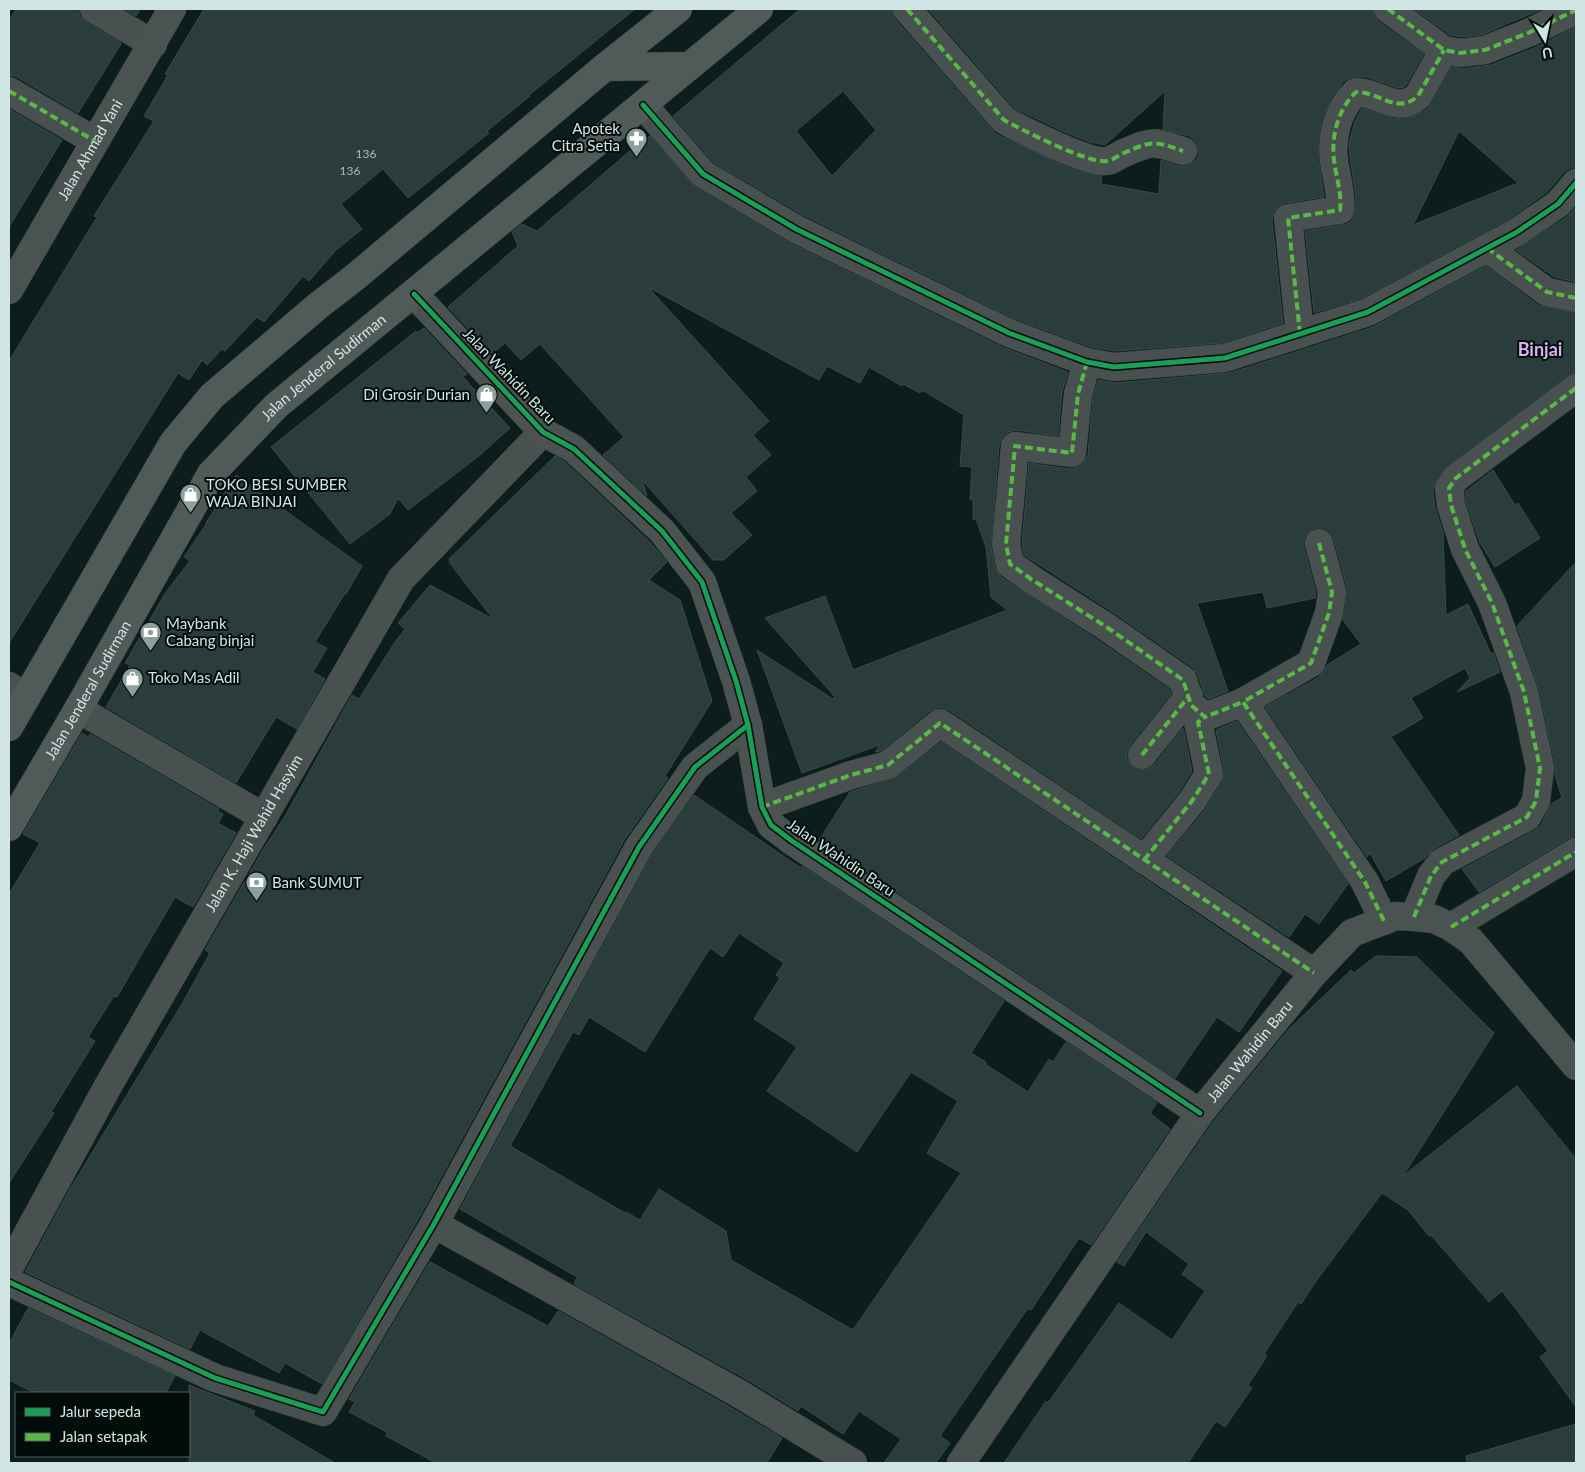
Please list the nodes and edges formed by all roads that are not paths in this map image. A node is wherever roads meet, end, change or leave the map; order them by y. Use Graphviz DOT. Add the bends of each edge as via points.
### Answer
graph roads {
  1 [pos="94,9"];
  2 [pos="172,9"];
  3 [pos="678,9"];
  4 [pos="760,9"];
  5 [pos="908,9"];
  6 [pos="1388,9"];
  7 [pos="1576,10"];
  8 [pos="152,44"];
  9 [pos="1444,50"];
  10 [pos="689,66"];
  11 [pos="605,67"];
  12 [pos="9,91"];
  13 [pos="643,105"];
  14 [pos="95,141"];
  15 [pos="1182,151"];
  16 [pos="1576,183"];
  17 [pos="1487,248"];
  18 [pos="9,290"];
  19 [pos="414,294"];
  20 [pos="1576,298"];
  21 [pos="1300,334"];
  22 [pos="1088,362"];
  23 [pos="1576,388"];
  24 [pos="543,432"];
  25 [pos="1319,543"];
  26 [pos="18,691"];
  27 [pos="1188,696"];
  28 [pos="1242,702"];
  29 [pos="78,708"];
  30 [pos="1205,717"];
  31 [pos="748,725"];
  32 [pos="9,727"];
  33 [pos="1142,755"];
  34 [pos="762,807"];
  35 [pos="264,816"];
  36 [pos="9,827"];
  37 [pos="1576,852"];
  38 [pos="1144,860"];
  39 [pos="1414,916"];
  40 [pos="1384,921"];
  41 [pos="1451,927"];
  42 [pos="1314,973"];
  43 [pos="1576,1066"];
  44 [pos="1200,1113"];
  45 [pos="434,1224"];
  46 [pos="9,1268"];
  47 [pos="9,1282"];
  48 [pos="854,1463"];
  49 [pos="961,1463"];
  1 -- 8 [label="street"];
  2 -- 8 [label="street, Jalan Ahmad Yani"];
  3 -- 11 [label="main road"];
  4 -- 10 [label="main road, Jalan Jenderal Sudirman"];
  5 -- 15 [label="street" via="1004,120 1025,132 1095,161 1107,161 1143,145 1158,143"];
  6 -- 9 [label="street"];
  7 -- 9 [label="street" via="1485,50 1460,53"];
  8 -- 14 [label="street, Jalan Ahmad Yani"];
  9 -- 21 [label="street" via="1418,96 1406,104 1366,92 1356,92 1348,100 1333,142 1340,210 1288,218"];
  10 -- 11 [label="main road"];
  10 -- 13 [label="main road, Jalan Jenderal Sudirman"];
  11 -- 26 [label="main road" via="212,396 173,443"];
  12 -- 14 [label="street"];
  13 -- 19 [label="main road, Jalan Jenderal Sudirman"];
  13 -- 22 [label="street" via="702,174 796,229 1009,333"];
  14 -- 18 [label="street, Jalan Ahmad Yani"];
  16 -- 17 [label="street" via="1558,204"];
  17 -- 20 [label="street" via="1547,292"];
  17 -- 21 [label="street" via="1368,312"];
  19 -- 24 [label="street, Jalan Wahidin Baru"];
  19 -- 29 [label="main road, Jalan Jenderal Sudirman" via="276,406 211,474"];
  21 -- 22 [label="street" via="1225,358 1114,367"];
  22 -- 27 [label="street" via="1078,394 1072,453 1015,446 1006,544 1010,564 1184,680"];
  23 -- 39 [label="street" via="1456,478 1449,488 1465,549 1492,603 1524,692 1540,768 1536,801 1527,817 1442,862 1430,876"];
  24 -- 31 [label="street, Jalan Wahidin Baru" via="574,449 662,531 702,582"];
  24 -- 35 [label="street, Jalan K. Haji Wahid Hasyim" via="401,578"];
  25 -- 28 [label="street" via="1332,592 1329,613 1311,662"];
  26 -- 32 [label="main road"];
  27 -- 30 [label="street" via="1191,705"];
  27 -- 33 [label="street"];
  28 -- 30 [label="street"];
  28 -- 40 [label="street" via="1365,882"];
  29 -- 35 [label="street"];
  29 -- 36 [label="main road, Jalan Jenderal Sudirman"];
  30 -- 38 [label="street" via="1198,722 1209,774 1192,801"];
  31 -- 34 [label="street, Jalan Wahidin Baru"];
  31 -- 45 [label="street" via="696,767 639,847"];
  34 -- 38 [label="street" via="888,765 940,723"];
  34 -- 44 [label="street, Jalan Wahidin Baru" via="771,825 792,841"];
  35 -- 46 [label="street, Jalan K. Haji Wahid Hasyim" via="108,1086"];
  37 -- 41 [label="street"];
  38 -- 42 [label="street"];
  39 -- 40 [label="street, Jalan Wahidin Baru" via="1396,916"];
  39 -- 41 [label="street, Jalan Wahidin Baru" via="1434,919"];
  40 -- 42 [label="street, Jalan Wahidin Baru" via="1352,933"];
  41 -- 43 [label="street, Jalan Wahidin Baru" via="1471,941"];
  42 -- 44 [label="street, Jalan Wahidin Baru"];
  44 -- 49 [label="street"];
  45 -- 47 [label="street" via="323,1412 215,1378"];
  45 -- 48 [label="street" via="738,1393"];
}
